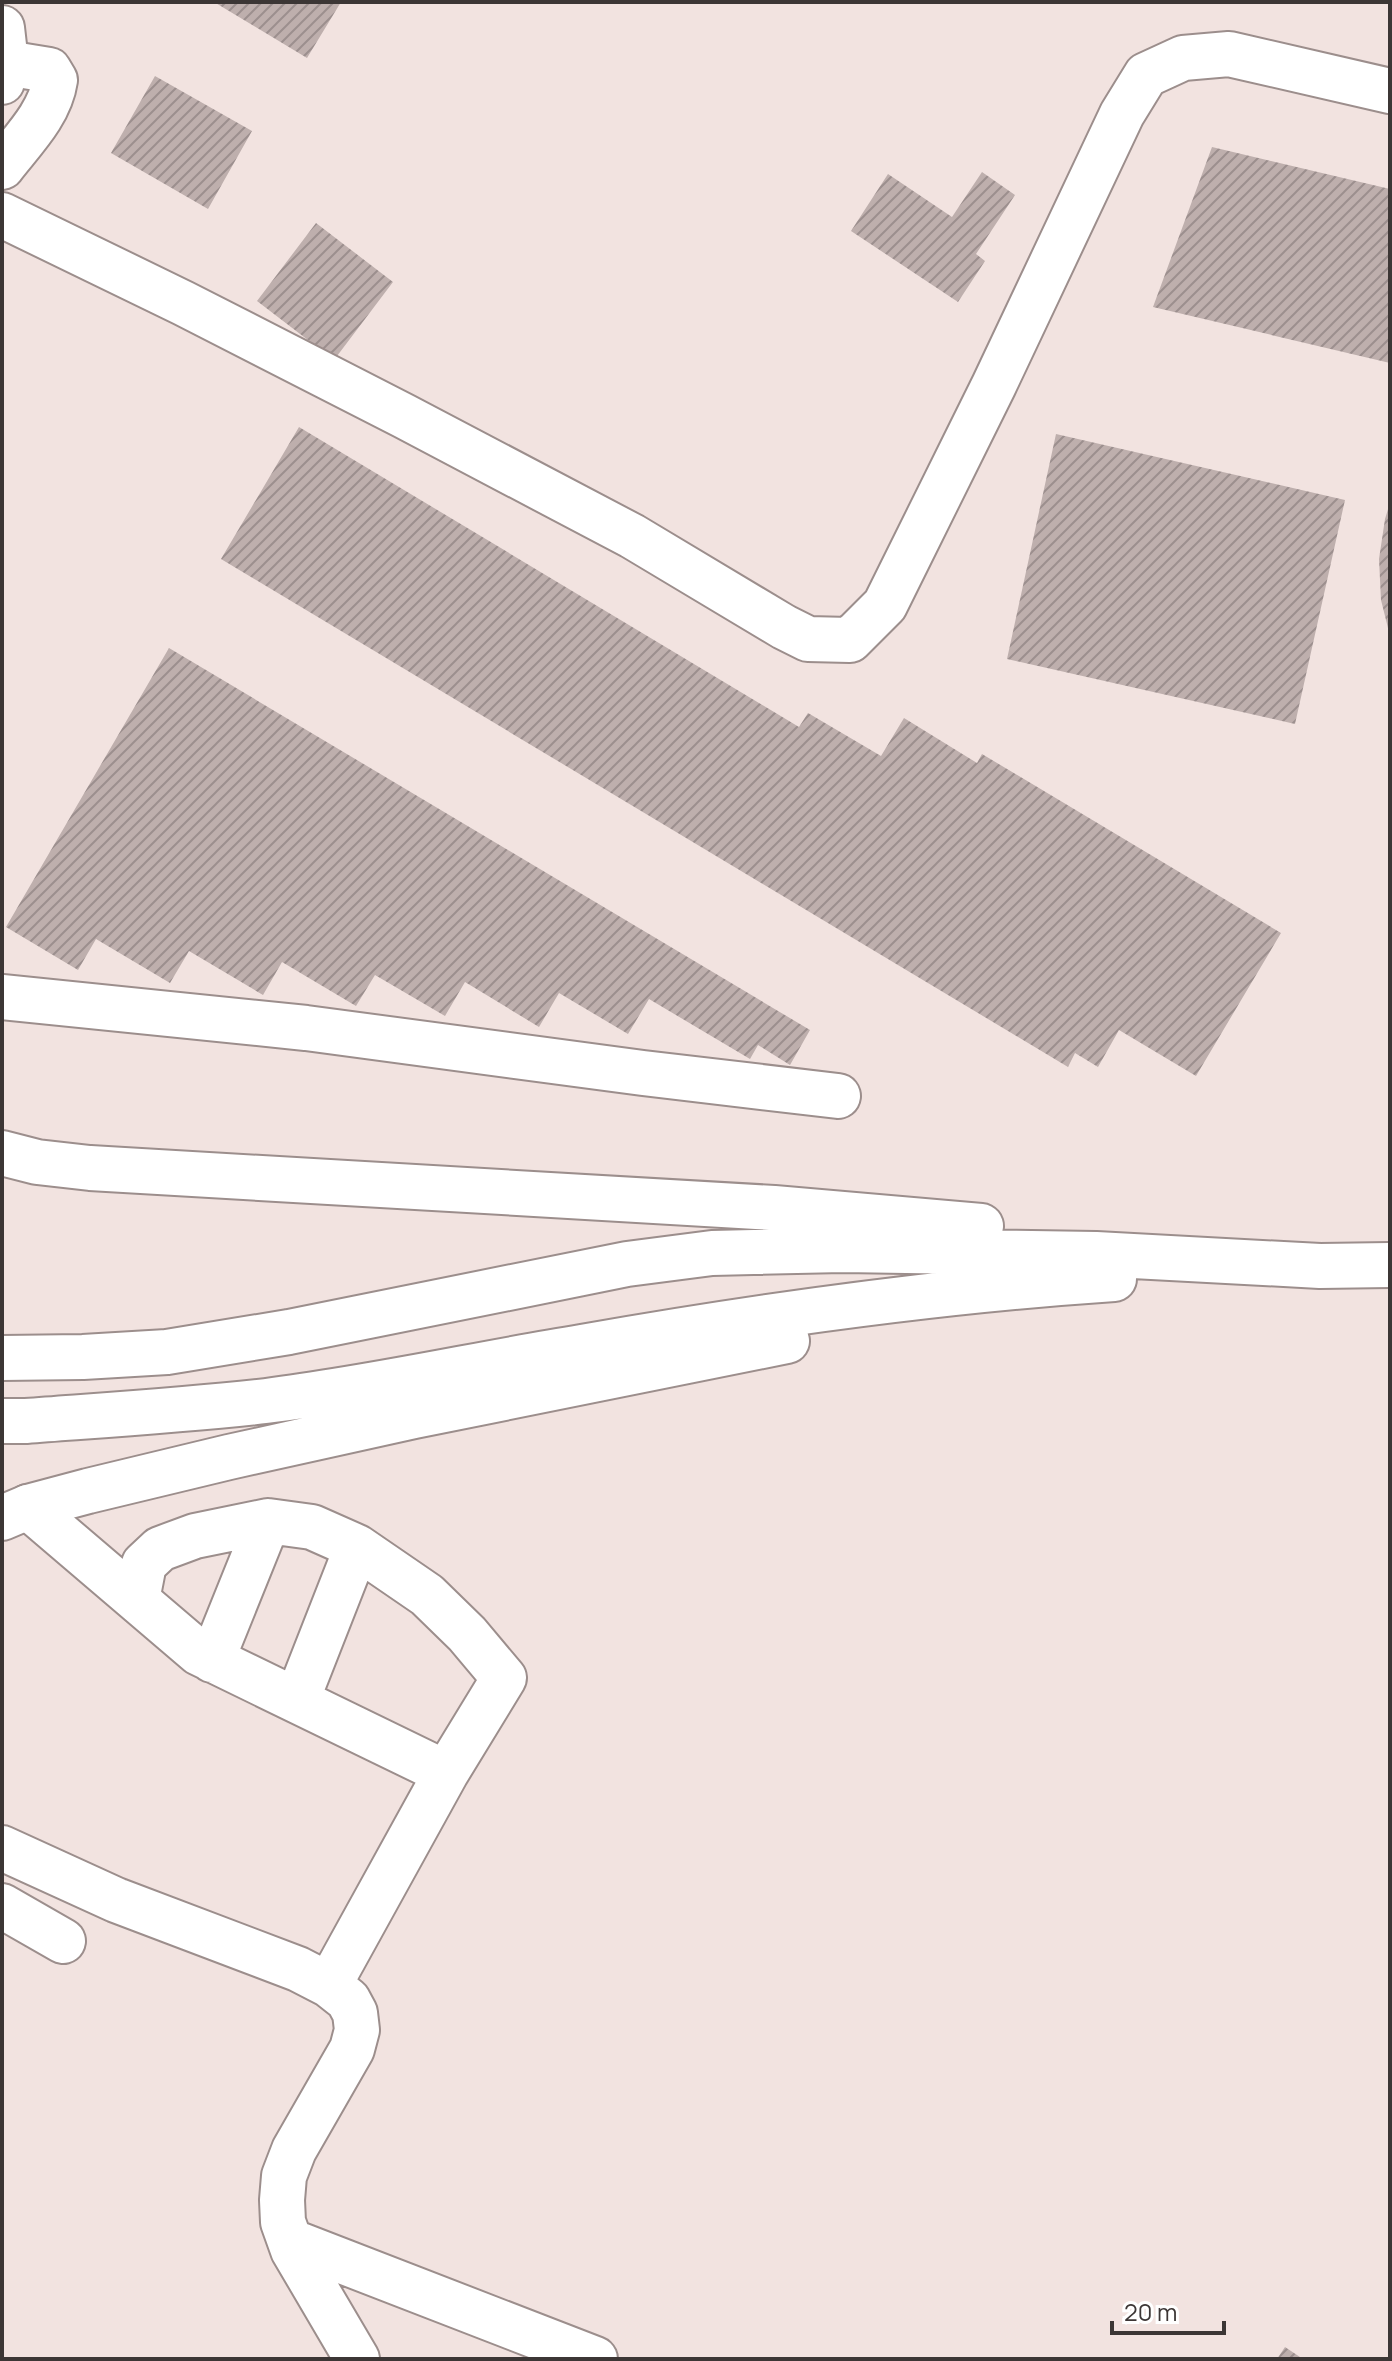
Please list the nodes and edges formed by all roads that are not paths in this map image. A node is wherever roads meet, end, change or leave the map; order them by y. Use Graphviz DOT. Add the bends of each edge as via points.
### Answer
graph roads {
  1 [pos="3,58"];
  2 [pos="1390,91"];
  3 [pos="2,167"];
  4 [pos="2,215"];
  5 [pos="2,997"];
  6 [pos="838,1096"];
  7 [pos="2,1153"];
  8 [pos="1390,1265"];
  9 [pos="1320,1266"];
  10 [pos="1096,1280"];
  11 [pos="2,1358"];
  12 [pos="2,1421"];
  13 [pos="15,1513"];
  14 [pos="268,1521"];
  15 [pos="357,1547"];
  16 [pos="137,1600"];
  17 [pos="212,1660"];
  18 [pos="297,1700"];
  19 [pos="446,1773"];
  20 [pos="2,1848"];
  21 [pos="2,1906"];
  22 [pos="63,1941"];
  23 [pos="329,1985"];
  24 [pos="290,2241"];
  25 [pos="357,2359"];
  26 [pos="595,2359"];
  1 -- 3 [label="main road" via="49,70 55,80 38,122"];
  2 -- 4 [label="main road" via="1229,54 1183,58 1146,75 1122,114 885,605 850,640 808,639 796,633 632,536 431,430"];
  5 -- 6 [label="main road" via="306,1028"];
  7 -- 9 [label="main road" via="90,1168 774,1208 1216,1244"];
  8 -- 9 [label="main road"];
  9 -- 10 [label="main road"];
  9 -- 11 [label="main road" via="1096,1254 712,1253 627,1264 167,1352"];
  10 -- 12 [label="main road" via="806,1310 268,1401"];
  10 -- 13 [label="main road" via="414,1416 215,1460"];
  13 -- 16 [label="main road"];
  14 -- 15 [label="main road" via="312,1527"];
  14 -- 16 [label="main road" via="160,1549 144,1564"];
  14 -- 17 [label="main road"];
  15 -- 18 [label="main road"];
  15 -- 19 [label="main road" via="427,1595 504,1678"];
  16 -- 17 [label="main road"];
  17 -- 18 [label="main road"];
  18 -- 19 [label="main road"];
  19 -- 23 [label="main road"];
  20 -- 23 [label="main road"];
  21 -- 22 [label="main road"];
  23 -- 24 [label="main road" via="348,2000 357,2030 352,2049 284,2176 283,2222"];
  24 -- 25 [label="main road"];
  24 -- 26 [label="main road"];
}
